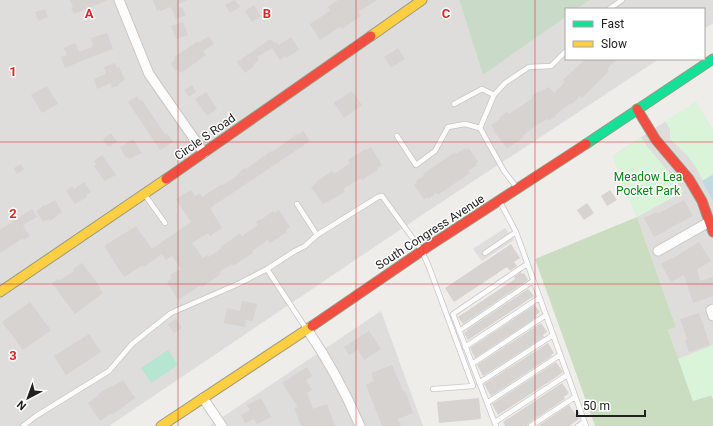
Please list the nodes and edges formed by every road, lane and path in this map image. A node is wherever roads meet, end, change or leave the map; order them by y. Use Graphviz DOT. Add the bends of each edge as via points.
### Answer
graph roads {
  1 [pos="119,0"];
  2 [pos="422,0"];
  3 [pos="622,0"];
  4 [pos="610,8"];
  5 [pos="565,52"];
  6 [pos="713,59"];
  7 [pos="494,94"];
  8 [pos="454,104"];
  9 [pos="637,109"];
  10 [pos="480,128"];
  11 [pos="397,136"];
  12 [pos="204,153"];
  13 [pos="518,189"];
  14 [pos="144,194"];
  15 [pos="499,201"];
  16 [pos="297,204"];
  17 [pos="709,222"];
  18 [pos="165,223"];
  19 [pos="516,232"];
  20 [pos="713,232"];
  21 [pos="317,235"];
  22 [pos="422,251"];
  23 [pos="658,251"];
  24 [pos="485,253"];
  25 [pos="527,264"];
  26 [pos="267,269"];
  27 [pos="533,282"];
  28 [pos="0,292"];
  29 [pos="539,298"];
  30 [pos="713,309"];
  31 [pos="546,315"];
  32 [pos="713,316"];
  33 [pos="307,330"];
  34 [pos="459,332"];
  35 [pos="553,335"];
  36 [pos="465,347"];
  37 [pos="560,355"];
  38 [pos="472,364"];
  39 [pos="567,375"];
  40 [pos="479,382"];
  41 [pos="433,389"];
  42 [pos="575,397"];
  43 [pos="203,398"];
  44 [pos="487,403"];
  45 [pos="496,424"];
  46 [pos="585,424"];
  47 [pos="24,426"];
  48 [pos="161,426"];
  49 [pos="222,426"];
  50 [pos="360,426"];
  51 [pos="531,426"];
  52 [pos="578,426"];
  1 -- 12 [label="street" via="149,74"];
  2 -- 12 [label="main road, Circle S Road"];
  3 -- 4 [label="lane"];
  5 -- 7 [label="lane" via="551,66 529,67"];
  6 -- 9 [label="main road, South Congress Avenue"];
  7 -- 8 [label="lane" via="482,89"];
  7 -- 10 [label="lane"];
  9 -- 13 [label="main road, South Congress Avenue"];
  9 -- 17 [label="main road" via="656,140 689,179 702,202"];
  10 -- 11 [label="lane" via="465,124 448,127 435,151 416,165"];
  10 -- 13 [label="lane" via="504,171"];
  12 -- 14 [label="main road, Circle S Road"];
  13 -- 15 [label="main road, South Congress Avenue"];
  14 -- 18 [label="lane"];
  14 -- 28 [label="main road, Circle S Road"];
  15 -- 19 [label="lane"];
  15 -- 22 [label="main road, South Congress Avenue"];
  16 -- 21 [label="lane"];
  17 -- 20 [label="main road"];
  17 -- 23 [label="street"];
  19 -- 24 [label="lane"];
  19 -- 25 [label="lane"];
  21 -- 22 [label="lane" via="382,196"];
  21 -- 26 [label="lane"];
  22 -- 33 [label="main road, South Congress Avenue"];
  22 -- 41 [label="lane" via="473,386"];
  25 -- 27 [label="lane"];
  25 -- 34 [label="lane" via="453,314"];
  26 -- 33 [label="lane"];
  26 -- 47 [label="lane" via="171,314 132,344 109,371"];
  27 -- 29 [label="lane"];
  27 -- 34 [label="lane"];
  29 -- 31 [label="lane"];
  29 -- 36 [label="lane"];
  30 -- 32 [label="street"];
  31 -- 35 [label="lane"];
  31 -- 38 [label="lane"];
  33 -- 43 [label="main road, South Congress Avenue"];
  33 -- 50 [label="street" via="339,381"];
  34 -- 36 [label="lane"];
  35 -- 37 [label="lane"];
  35 -- 40 [label="lane"];
  36 -- 38 [label="lane"];
  37 -- 39 [label="lane"];
  37 -- 44 [label="lane"];
  38 -- 40 [label="lane"];
  39 -- 42 [label="lane"];
  39 -- 45 [label="lane"];
  40 -- 44 [label="lane"];
  42 -- 46 [label="lane"];
  42 -- 51 [label="lane"];
  43 -- 48 [label="main road, South Congress Avenue"];
  43 -- 49 [label="street"];
  44 -- 45 [label="lane"];
  46 -- 52 [label="lane"];
}
